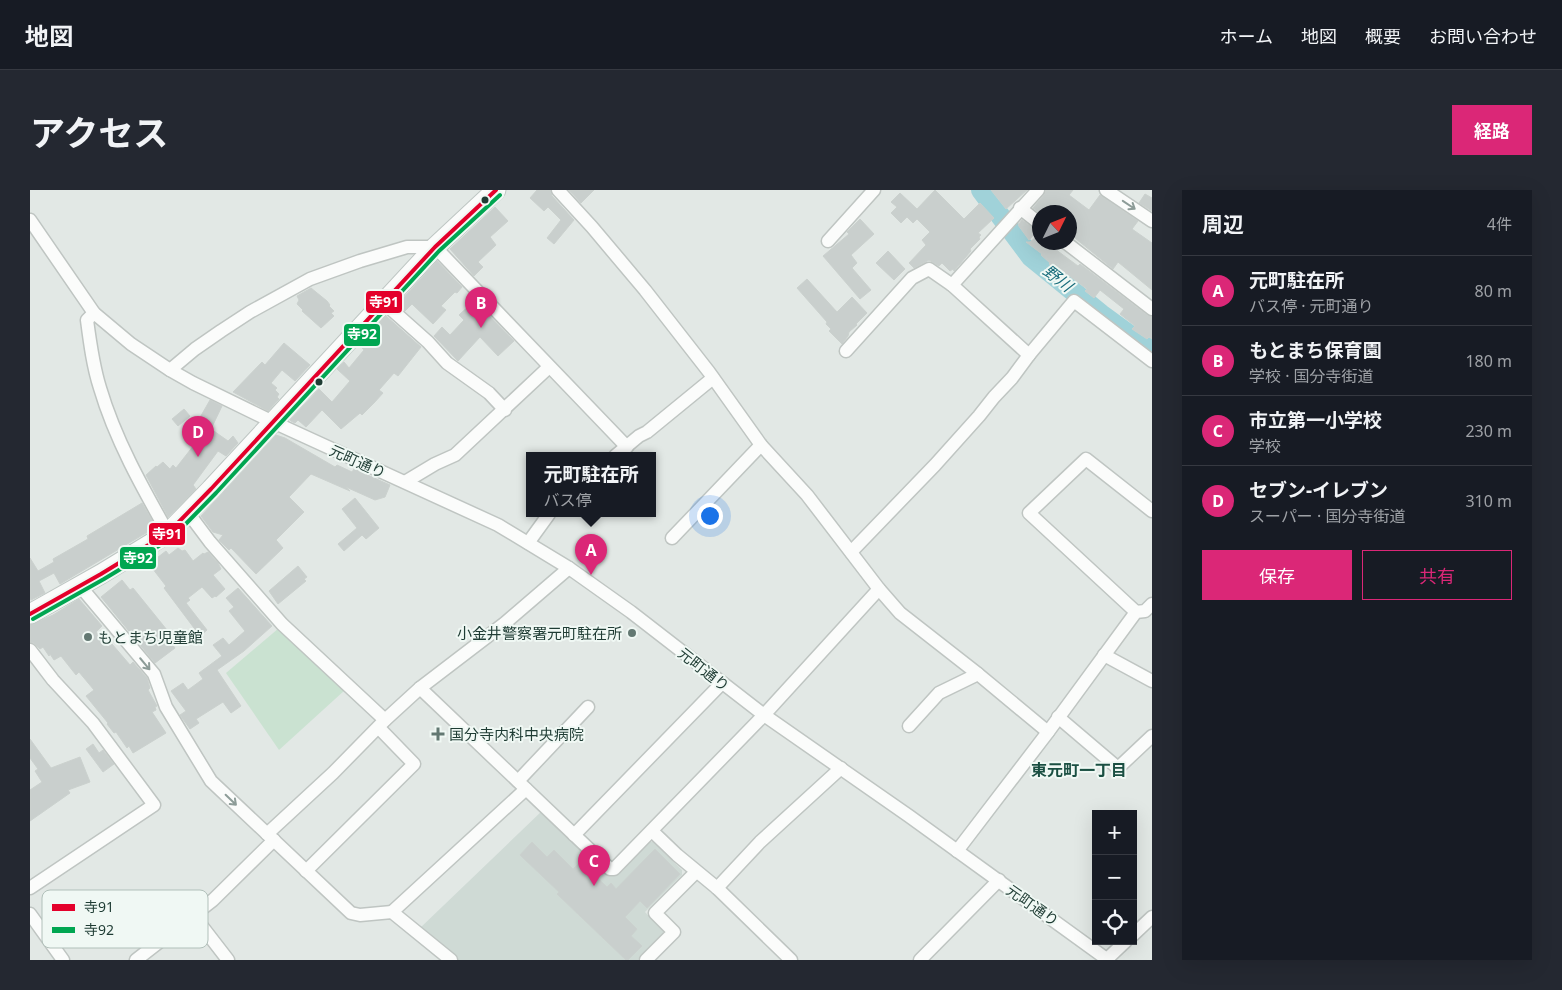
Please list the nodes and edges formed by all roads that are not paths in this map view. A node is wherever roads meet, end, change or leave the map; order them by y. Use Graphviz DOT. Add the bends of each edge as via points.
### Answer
graph roads {
  1 [pos="496,190"];
  2 [pos="558,190"];
  3 [pos="873,190"];
  4 [pos="1038,190"];
  5 [pos="1106,190"];
  6 [pos="1020,208"];
  7 [pos="1032,217"];
  8 [pos="30,220"];
  9 [pos="1152,221"];
  10 [pos="828,241"];
  11 [pos="435,247"];
  12 [pos="1075,250"];
  13 [pos="952,285"];
  14 [pos="383,302"];
  15 [pos="1152,309"];
  16 [pos="94,313"];
  17 [pos="846,351"];
  18 [pos="1029,355"];
  19 [pos="1152,361"];
  20 [pos="549,367"];
  21 [pos="170,370"];
  22 [pos="713,378"];
  23 [pos="505,410"];
  24 [pos="273,422"];
  25 [pos="761,445"];
  26 [pos="627,447"];
  27 [pos="620,452"];
  28 [pos="405,482"];
  29 [pos="1152,511"];
  30 [pos="189,514"];
  31 [pos="548,517"];
  32 [pos="168,533"];
  33 [pos="672,538"];
  34 [pos="528,543"];
  35 [pos="851,552"];
  36 [pos="569,568"];
  37 [pos="80,586"];
  38 [pos="879,589"];
  39 [pos="1152,604"];
  40 [pos="1136,612"];
  41 [pos="30,614"];
  42 [pos="30,650"];
  43 [pos="1104,654"];
  44 [pos="978,674"];
  45 [pos="1152,681"];
  46 [pos="722,683"];
  47 [pos="420,688"];
  48 [pos="588,707"];
  49 [pos="764,715"];
  50 [pos="1058,717"];
  51 [pos="382,724"];
  52 [pos="909,726"];
  53 [pos="1048,732"];
  54 [pos="1152,736"];
  55 [pos="841,768"];
  56 [pos="522,785"];
  57 [pos="652,831"];
  58 [pos="574,835"];
  59 [pos="271,837"];
  60 [pos="957,851"];
  61 [pos="306,871"];
  62 [pos="696,872"];
  63 [pos="999,880"];
  64 [pos="30,888"];
  65 [pos="717,888"];
  66 [pos="208,904"];
  67 [pos="392,912"];
  68 [pos="30,914"];
  69 [pos="1152,917"];
  70 [pos="42,931"];
  71 [pos="1137,931"];
  72 [pos="208,934"];
  73 [pos="1122,945"];
  74 [pos="54,948"];
  75 [pos="152,948"];
  76 [pos="63,960"];
  77 [pos="136,960"];
  78 [pos="228,960"];
  79 [pos="452,960"];
  80 [pos="646,960"];
  81 [pos="791,960"];
  82 [pos="920,960"];
  83 [pos="1108,960"];
  1 -- 11 [label="main road"];
  2 -- 22 [label="street" via="645,290"];
  3 -- 10 [label="street"];
  4 -- 6 [label="street"];
  5 -- 9 [label="street, one-way"];
  6 -- 7 [label="street"];
  6 -- 13 [label="street"];
  8 -- 16 [label="street, 元町通り"];
  11 -- 14 [label="main road"];
  11 -- 20 [label="street"];
  11 -- 21 [label="street" via="407,247 310,279 221,330"];
  12 -- 15 [label="street"];
  13 -- 17 [label="street" via="930,269 912,278"];
  13 -- 18 [label="street"];
  14 -- 23 [label="street" via="447,363"];
  14 -- 24 [label="main road"];
  16 -- 21 [label="street, 元町通り" via="131,344"];
  16 -- 32 [label="street" via="87,320 100,390 119,438"];
  18 -- 19 [label="street" via="1074,301"];
  18 -- 35 [label="street" via="951,448"];
  20 -- 23 [label="street"];
  20 -- 26 [label="street"];
  21 -- 24 [label="street, 元町通り"];
  22 -- 25 [label="street"];
  22 -- 26 [label="street"];
  23 -- 28 [label="street" via="455,455"];
  24 -- 28 [label="street, 元町通り"];
  24 -- 30 [label="main road"];
  25 -- 33 [label="street"];
  25 -- 35 [label="street"];
  26 -- 27 [label="street"];
  28 -- 34 [label="street, 元町通り" via="498,525"];
  29 -- 40 [label="street" via="1086,458 1029,513"];
  30 -- 32 [label="main road"];
  30 -- 51 [label="street" via="282,624"];
  31 -- 34 [label="street"];
  32 -- 37 [label="main road"];
  34 -- 36 [label="street, 元町通り"];
  35 -- 38 [label="street"];
  36 -- 46 [label="street, 元町通り"];
  36 -- 47 [label="street" via="505,623"];
  37 -- 41 [label="main road"];
  37 -- 59 [label="street, one-way" via="154,674 166,706 212,781"];
  38 -- 44 [label="street" via="900,613"];
  38 -- 49 [label="street"];
  39 -- 40 [label="street" via="1145,611"];
  40 -- 43 [label="street"];
  42 -- 64 [label="street" via="92,723 154,805"];
  43 -- 45 [label="street"];
  43 -- 50 [label="street"];
  44 -- 52 [label="street" via="938,694"];
  44 -- 53 [label="street"];
  46 -- 49 [label="street, 元町通り"];
  46 -- 58 [label="street"];
  47 -- 51 [label="street"];
  47 -- 56 [label="street"];
  48 -- 56 [label="street"];
  49 -- 55 [label="street, 元町通り"];
  49 -- 57 [label="street"];
  50 -- 53 [label="street"];
  50 -- 54 [label="street" via="1118,768"];
  51 -- 59 [label="street"];
  51 -- 61 [label="street" via="414,764"];
  53 -- 60 [label="street"];
  55 -- 60 [label="street, 元町通り"];
  55 -- 65 [label="street" via="760,842"];
  56 -- 58 [label="street"];
  56 -- 67 [label="street"];
  57 -- 58 [label="street" via="614,869 610,869"];
  57 -- 62 [label="street"];
  59 -- 61 [label="street"];
  59 -- 66 [label="street"];
  60 -- 63 [label="street, 元町通り"];
  61 -- 67 [label="street" via="351,913"];
  62 -- 65 [label="street"];
  62 -- 80 [label="street" via="655,913 674,932"];
  63 -- 82 [label="street"];
  63 -- 83 [label="street, 元町通り"];
  65 -- 81 [label="street"];
  67 -- 79 [label="street"];
  68 -- 70 [label="street"];
  69 -- 71 [label="street"];
  72 -- 78 [label="street"];
  73 -- 83 [label="street"];
  74 -- 76 [label="street"];
  75 -- 77 [label="street"];
}
